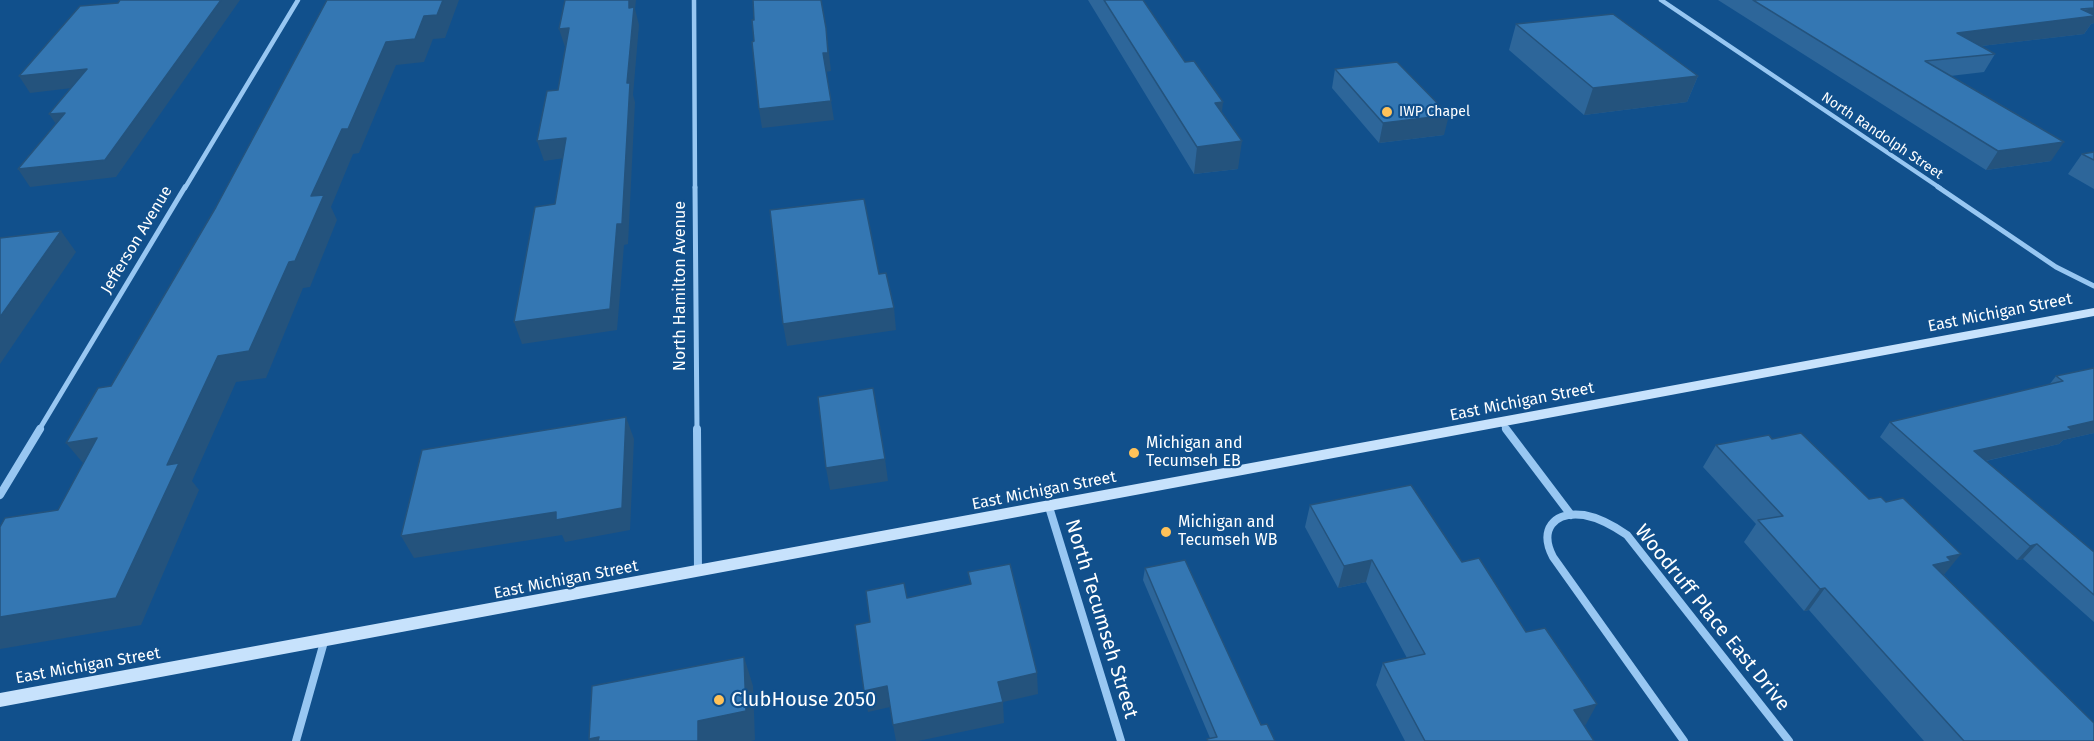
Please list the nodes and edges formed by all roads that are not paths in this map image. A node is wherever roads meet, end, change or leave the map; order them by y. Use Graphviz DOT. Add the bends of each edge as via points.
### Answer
graph roads {
  1 [pos="298,0"];
  2 [pos="694,0"];
  3 [pos="1661,0"];
  4 [pos="2094,286"];
  5 [pos="2094,312"];
  6 [pos="1501,422"];
  7 [pos="0,495"];
  8 [pos="1049,507"];
  9 [pos="1571,515"];
  10 [pos="698,572"];
  11 [pos="324,641"];
  12 [pos="0,700"];
  13 [pos="296,741"];
  14 [pos="1121,741"];
  15 [pos="1684,741"];
  16 [pos="1789,741"];
  1 -- 7 [label="street, Jefferson Avenue"];
  2 -- 10 [label="street, North Hamilton Avenue"];
  3 -- 4 [label="street, North Randolph Street" via="2056,267"];
  5 -- 6 [label="main road, East Michigan Street"];
  6 -- 8 [label="main road, East Michigan Street"];
  6 -- 9 [label="street"];
  8 -- 10 [label="main road, East Michigan Street"];
  8 -- 14 [label="street, North Tecumseh Street"];
  9 -- 15 [label="street" via="1558,518 1546,533 1546,543"];
  9 -- 16 [label="street, Woodruff Place East Drive" via="1595,517 1627,535"];
  10 -- 11 [label="main road, East Michigan Street"];
  11 -- 12 [label="main road, East Michigan Street"];
  11 -- 13 [label="street"];
}
